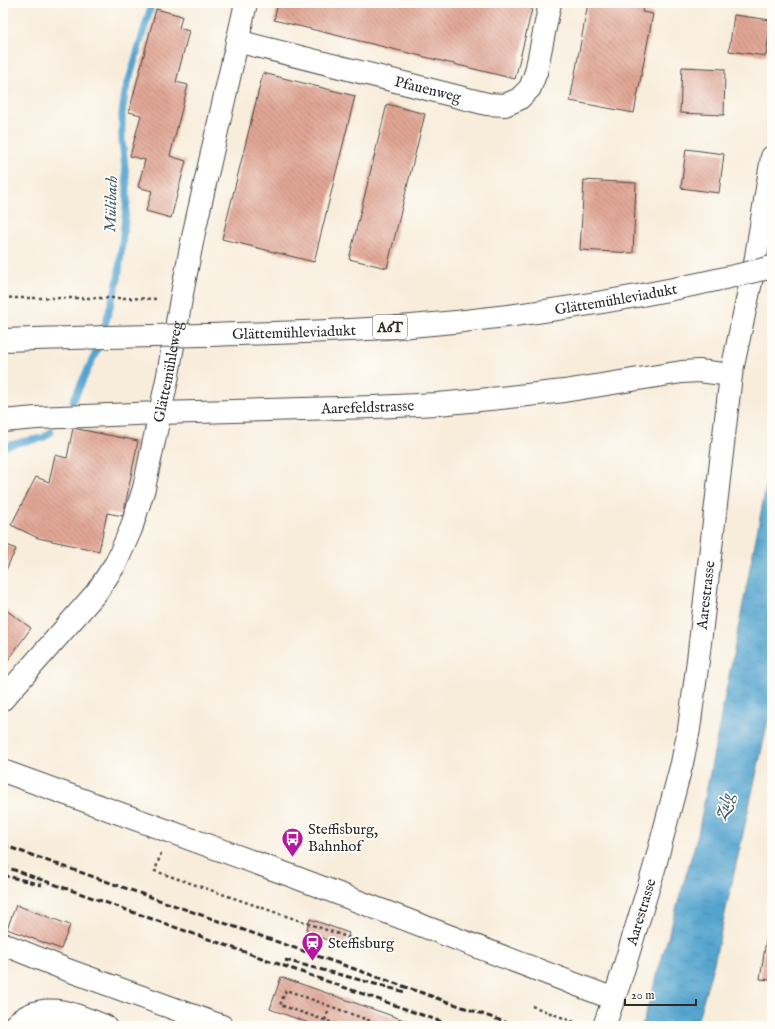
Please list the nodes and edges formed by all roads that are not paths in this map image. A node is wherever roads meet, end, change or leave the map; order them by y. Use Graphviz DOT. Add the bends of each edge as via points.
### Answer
graph roads {
  1 [pos="246,3"];
  2 [pos="550,3"];
  3 [pos="237,41"];
  4 [pos="772,157"];
  5 [pos="772,267"];
  6 [pos="3,340"];
  7 [pos="731,375"];
  8 [pos="159,413"];
  9 [pos="3,421"];
  10 [pos="3,699"];
  11 [pos="3,771"];
  12 [pos="3,944"];
  13 [pos="614,999"];
  14 [pos="14,1026"];
  15 [pos="105,1026"];
  16 [pos="222,1026"];
  17 [pos="604,1026"];
  1 -- 3 [label="main road, Glättemühleweg"];
  2 -- 3 [label="main road, Pfauenweg" via="536,72 530,88 519,99 505,105 487,104"];
  3 -- 8 [label="main road, Glättemühleweg" via="194,232"];
  4 -- 7 [label="main road, Aarestrasse" via="755,263"];
  5 -- 6 [label="main road, Glättemühleviadukt / A6T, bridge" via="624,299 481,320 350,330"];
  7 -- 8 [label="main road, Aarefeldstrasse" via="699,371 682,372 564,391 438,404"];
  7 -- 13 [label="main road, Aarestrasse" via="689,729 654,869"];
  8 -- 9 [label="main road, Aarefeldstrasse"];
  8 -- 10 [label="main road, Glättemühleweg" via="144,488 116,564 96,593"];
  11 -- 13 [label="main road" via="292,876"];
  12 -- 16 [label="main road"];
  13 -- 17 [label="main road, Aarestrasse"];
  14 -- 15 [label="main road" via="18,1021 34,1013 50,1010 67,1012"];
}
